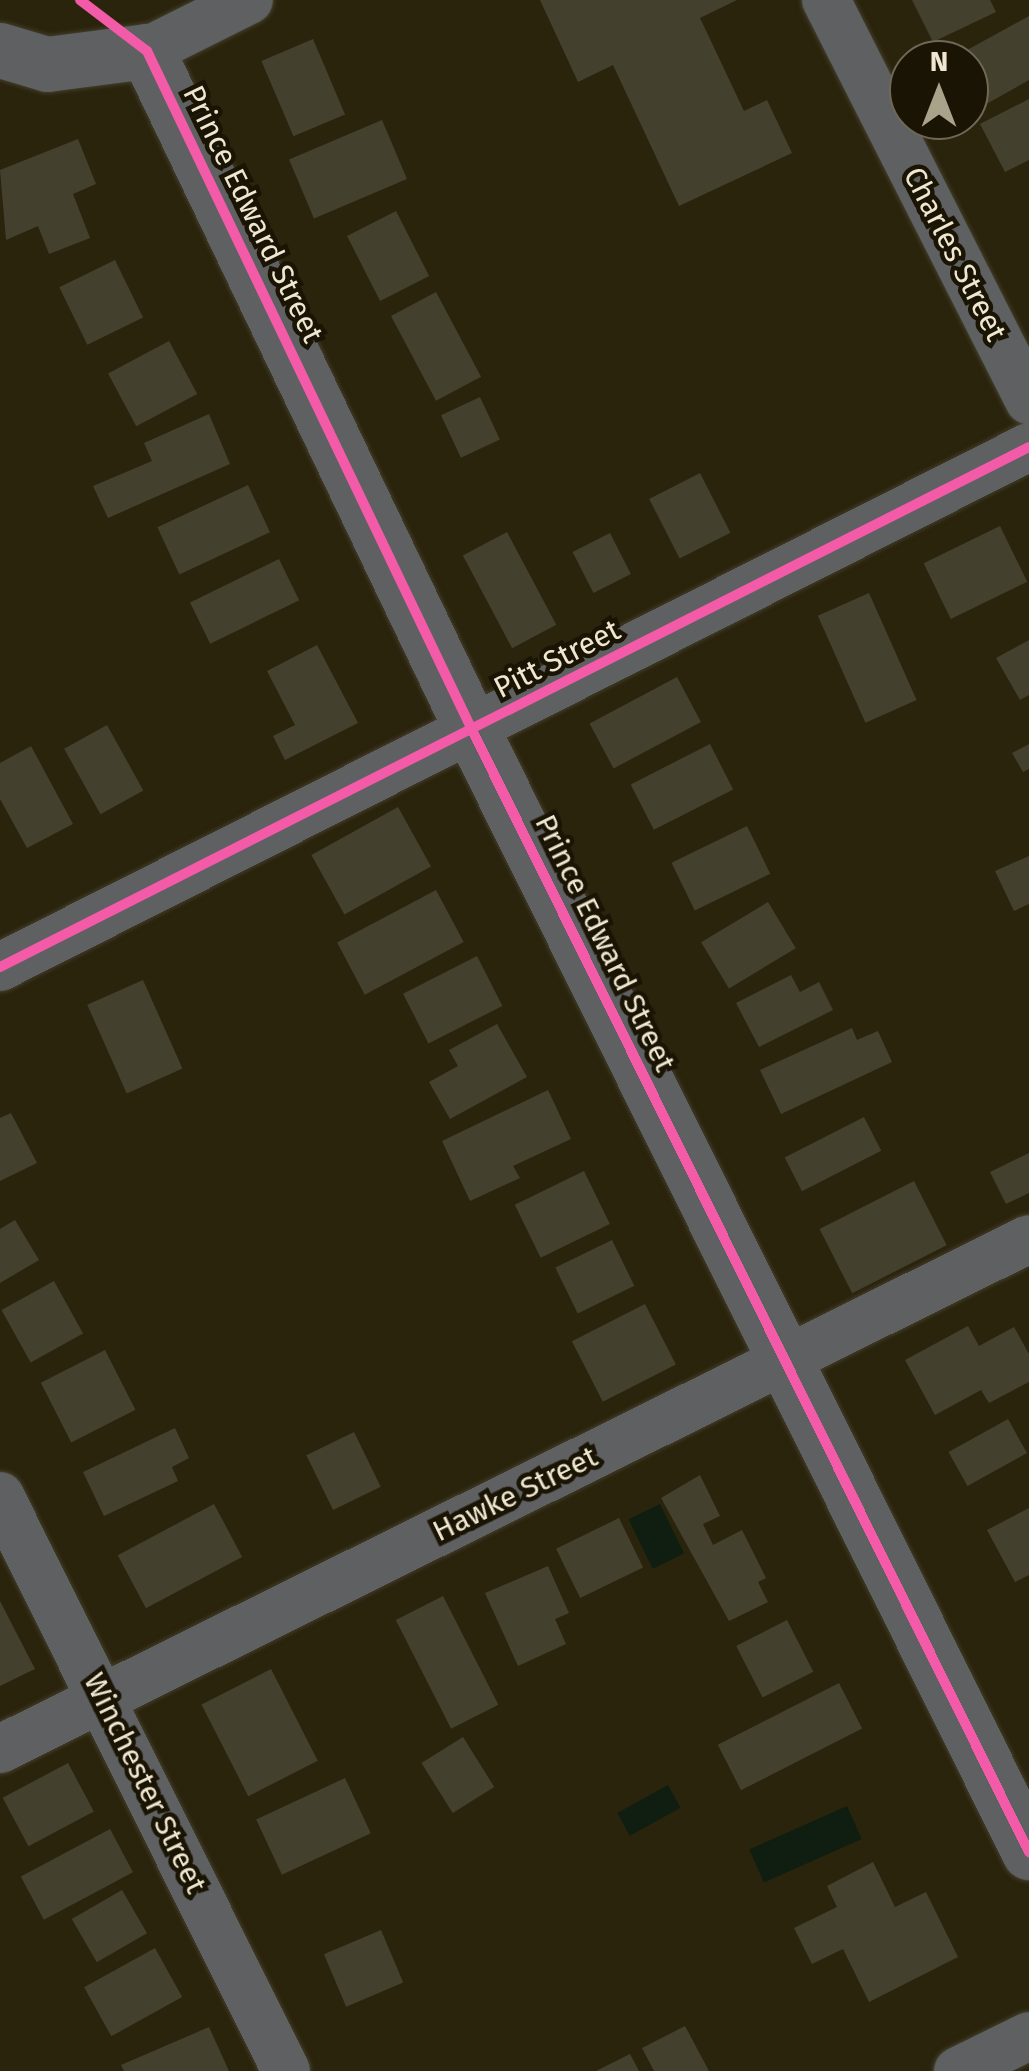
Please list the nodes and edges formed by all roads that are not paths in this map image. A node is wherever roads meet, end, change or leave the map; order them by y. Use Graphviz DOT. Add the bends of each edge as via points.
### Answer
graph roads {
  1 [pos="249,0"];
  2 [pos="826,0"];
  3 [pos="0,50"];
  4 [pos="147,51"];
  5 [pos="1029,401"];
  6 [pos="1029,447"];
  7 [pos="472,730"];
  8 [pos="0,967"];
  9 [pos="1029,1238"];
  10 [pos="786,1361"];
  11 [pos="0,1496"];
  12 [pos="103,1697"];
  13 [pos="0,1750"];
  14 [pos="1029,1852"];
  15 [pos="1029,2036"];
  16 [pos="286,2071"];
  17 [pos="958,2071"];
  1 -- 4 [label="street"];
  2 -- 5 [label="street, Charles Street"];
  3 -- 4 [label="street" via="47,64"];
  4 -- 7 [label="street, Prince Edward Street"];
  6 -- 7 [label="street, Pitt Street"];
  7 -- 8 [label="street, Pitt Street"];
  7 -- 10 [label="street, Prince Edward Street"];
  9 -- 10 [label="street, Hawke Street"];
  10 -- 12 [label="street, Hawke Street"];
  10 -- 14 [label="street, Prince Edward Street"];
  11 -- 12 [label="street, Winchester Street"];
  12 -- 13 [label="street, Hawke Street"];
  12 -- 16 [label="street, Winchester Street"];
  15 -- 17 [label="street"];
}
